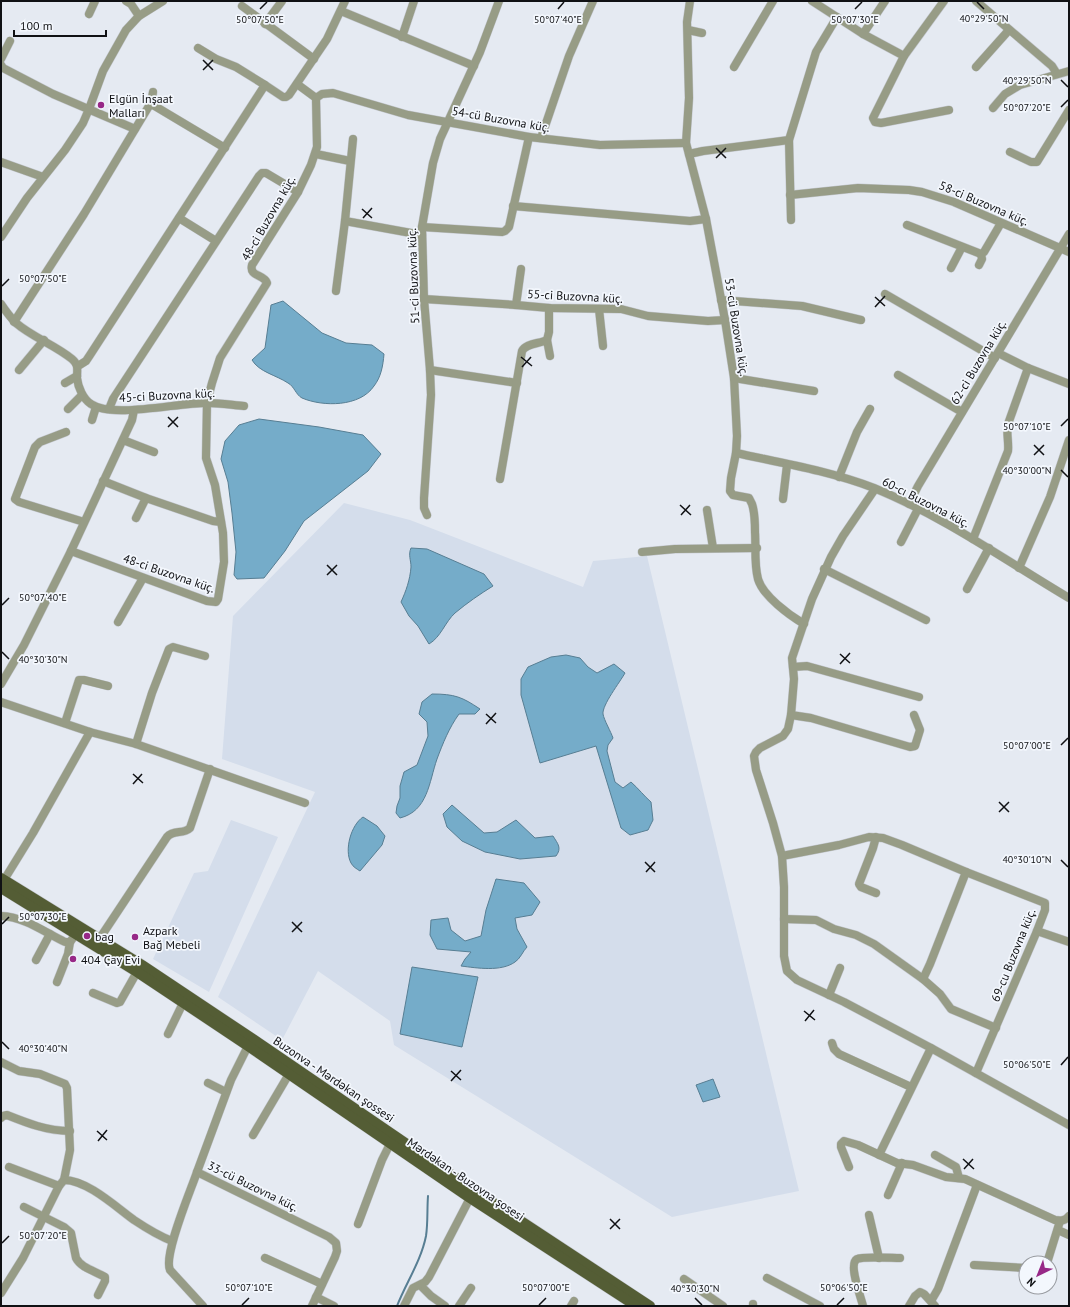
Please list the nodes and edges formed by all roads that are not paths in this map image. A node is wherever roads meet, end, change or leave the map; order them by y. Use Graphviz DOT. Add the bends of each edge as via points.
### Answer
graph roads {
  1 [pos="94,1"];
  2 [pos="126,1"];
  3 [pos="163,1"];
  4 [pos="282,1"];
  5 [pos="345,1"];
  6 [pos="414,1"];
  7 [pos="499,1"];
  8 [pos="593,1"];
  9 [pos="690,1"];
  10 [pos="773,1"];
  11 [pos="812,1"];
  12 [pos="885,1"];
  13 [pos="976,1"];
  14 [pos="942,2"];
  15 [pos="242,6"];
  16 [pos="341,11"];
  17 [pos="89,14"];
  18 [pos="139,16"];
  19 [pos="837,17"];
  20 [pos="265,24"];
  21 [pos="688,30"];
  22 [pos="1010,30"];
  23 [pos="702,33"];
  24 [pos="863,34"];
  25 [pos="402,37"];
  26 [pos="10,41"];
  27 [pos="198,48"];
  28 [pos="904,56"];
  29 [pos="314,58"];
  30 [pos="1,59"];
  31 [pos="1,65"];
  32 [pos="474,66"];
  33 [pos="734,67"];
  34 [pos="976,67"];
  35 [pos="1069,70"];
  36 [pos="1057,74"];
  37 [pos="297,84"];
  38 [pos="265,86"];
  39 [pos="153,92"];
  40 [pos="316,98"];
  41 [pos="151,104"];
  42 [pos="993,108"];
  43 [pos="89,109"];
  44 [pos="949,110"];
  45 [pos="1069,110"];
  46 [pos="448,122"];
  47 [pos="135,129"];
  48 [pos="529,137"];
  49 [pos="542,138"];
  50 [pos="353,139"];
  51 [pos="789,140"];
  52 [pos="686,143"];
  53 [pos="225,148"];
  54 [pos="1010,152"];
  55 [pos="316,154"];
  56 [pos="689,154"];
  57 [pos="350,161"];
  58 [pos="1,162"];
  59 [pos="43,177"];
  60 [pos="298,192"];
  61 [pos="790,195"];
  62 [pos="513,206"];
  63 [pos="179,218"];
  64 [pos="706,219"];
  65 [pos="792,220"];
  66 [pos="345,221"];
  67 [pos="1001,223"];
  68 [pos="907,225"];
  69 [pos="422,231"];
  70 [pos="1069,234"];
  71 [pos="1,237"];
  72 [pos="216,241"];
  73 [pos="962,247"];
  74 [pos="1065,250"];
  75 [pos="981,254"];
  76 [pos="979,265"];
  77 [pos="951,268"];
  78 [pos="521,269"];
  79 [pos="336,291"];
  80 [pos="885,294"];
  81 [pos="424,299"];
  82 [pos="721,300"];
  83 [pos="1,304"];
  84 [pos="516,305"];
  85 [pos="549,308"];
  86 [pos="599,309"];
  87 [pos="725,320"];
  88 [pos="861,320"];
  89 [pos="14,322"];
  90 [pos="44,340"];
  91 [pos="547,340"];
  92 [pos="603,346"];
  93 [pos="550,356"];
  94 [pos="996,356"];
  95 [pos="78,366"];
  96 [pos="1028,368"];
  97 [pos="19,370"];
  98 [pos="430,370"];
  99 [pos="898,375"];
  100 [pos="77,376"];
  101 [pos="734,378"];
  102 [pos="517,383"];
  103 [pos="65,384"];
  104 [pos="1069,384"];
  105 [pos="814,391"];
  106 [pos="82,395"];
  107 [pos="207,402"];
  108 [pos="244,406"];
  109 [pos="96,407"];
  110 [pos="68,409"];
  111 [pos="870,409"];
  112 [pos="109,410"];
  113 [pos="134,410"];
  114 [pos="962,412"];
  115 [pos="92,420"];
  116 [pos="66,432"];
  117 [pos="123,440"];
  118 [pos="1069,440"];
  119 [pos="154,452"];
  120 [pos="736,453"];
  121 [pos="787,465"];
  122 [pos="839,477"];
  123 [pos="500,479"];
  124 [pos="103,481"];
  125 [pos="875,489"];
  126 [pos="146,498"];
  127 [pos="783,499"];
  128 [pos="909,504"];
  129 [pos="918,509"];
  130 [pos="707,510"];
  131 [pos="427,515"];
  132 [pos="136,518"];
  133 [pos="84,522"];
  134 [pos="222,522"];
  135 [pos="973,539"];
  136 [pos="901,542"];
  137 [pos="713,548"];
  138 [pos="757,548"];
  139 [pos="988,548"];
  140 [pos="71,551"];
  141 [pos="642,552"];
  142 [pos="1019,568"];
  143 [pos="824,569"];
  144 [pos="143,578"];
  145 [pos="967,589"];
  146 [pos="1068,595"];
  147 [pos="926,620"];
  148 [pos="118,622"];
  149 [pos="804,624"];
  150 [pos="205,656"];
  151 [pos="793,667"];
  152 [pos="1,684"];
  153 [pos="108,686"];
  154 [pos="919,698"];
  155 [pos="1,702"];
  156 [pos="791,715"];
  157 [pos="914,715"];
  158 [pos="65,723"];
  159 [pos="90,732"];
  160 [pos="136,744"];
  161 [pos="210,769"];
  162 [pos="305,803"];
  163 [pos="876,837"];
  164 [pos="782,856"];
  165 [pos="966,872"];
  166 [pos="2,882"];
  167 [pos="876,893"];
  168 [pos="1,916"];
  169 [pos="784,919"];
  170 [pos="1037,931"];
  171 [pos="50,934"];
  172 [pos="73,938"];
  173 [pos="100,938"];
  174 [pos="1069,942"];
  175 [pos="36,960"];
  176 [pos="840,968"];
  177 [pos="137,972"];
  178 [pos="923,979"];
  179 [pos="57,982"];
  180 [pos="93,993"];
  181 [pos="829,995"];
  182 [pos="183,1003"];
  183 [pos="996,1028"];
  184 [pos="168,1034"];
  185 [pos="832,1043"];
  186 [pos="248,1046"];
  187 [pos="931,1048"];
  188 [pos="1,1062"];
  189 [pos="976,1073"];
  190 [pos="289,1074"];
  191 [pos="208,1083"];
  192 [pos="911,1087"];
  193 [pos="226,1092"];
  194 [pos="1,1118"];
  195 [pos="1069,1125"];
  196 [pos="70,1131"];
  197 [pos="253,1135"];
  198 [pos="390,1144"];
  199 [pos="879,1155"];
  200 [pos="935,1155"];
  201 [pos="902,1163"];
  202 [pos="9,1167"];
  203 [pos="849,1167"];
  204 [pos="197,1172"];
  205 [pos="959,1178"];
  206 [pos="62,1183"];
  207 [pos="977,1185"];
  208 [pos="888,1195"];
  209 [pos="470,1198"];
  210 [pos="24,1207"];
  211 [pos="869,1215"];
  212 [pos="1069,1216"];
  213 [pos="44,1217"];
  214 [pos="1060,1221"];
  215 [pos="358,1224"];
  216 [pos="1058,1230"];
  217 [pos="1069,1235"];
  218 [pos="172,1241"];
  219 [pos="1050,1255"];
  220 [pos="264,1258"];
  221 [pos="880,1258"];
  222 [pos="900,1258"];
  223 [pos="974,1265"];
  224 [pos="1018,1268"];
  225 [pos="767,1278"];
  226 [pos="684,1279"];
  227 [pos="322,1284"];
  228 [pos="420,1285"];
  229 [pos="471,1288"];
  230 [pos="1,1293"];
  231 [pos="98,1295"];
  232 [pos="316,1297"];
  233 [pos="933,1303"];
  234 [pos="203,1306"];
  235 [pos="312,1306"];
  236 [pos="334,1306"];
  237 [pos="404,1306"];
  238 [pos="445,1306"];
  239 [pos="459,1306"];
  240 [pos="636,1306"];
  241 [pos="650,1306"];
  242 [pos="724,1306"];
  243 [pos="820,1306"];
  244 [pos="863,1306"];
  245 [pos="909,1306"];
  1 -- 17 [label="street"];
  2 -- 18 [label="street"];
  3 -- 18 [label="street"];
  4 -- 20 [label="street"];
  5 -- 16 [label="street"];
  6 -- 25 [label="street"];
  7 -- 32 [label="street, 51-ci Buzovna küç."];
  8 -- 49 [label="street" via="569,56"];
  9 -- 21 [label="street, 53-cü Buzovna küç."];
  10 -- 33 [label="street"];
  11 -- 19 [label="street"];
  12 -- 24 [label="street"];
  13 -- 22 [label="street"];
  14 -- 28 [label="street"];
  15 -- 20 [label="street"];
  16 -- 25 [label="street"];
  16 -- 29 [label="street" via="330,35"];
  18 -- 43 [label="street" via="126,30 103,70"];
  19 -- 24 [label="street"];
  19 -- 51 [label="street" via="816,52"];
  20 -- 29 [label="street"];
  21 -- 23 [label="street"];
  21 -- 52 [label="street, 53-cü Buzovna küç." via="689,98"];
  22 -- 34 [label="street"];
  22 -- 36 [label="street" via="1052,66"];
  24 -- 28 [label="street"];
  25 -- 32 [label="street"];
  26 -- 30 [label="street"];
  27 -- 38 [label="street" via="216,60 236,67"];
  28 -- 44 [label="street" via="873,120 881,123"];
  29 -- 37 [label="street"];
  31 -- 43 [label="street" via="37,86"];
  32 -- 46 [label="street, 51-ci Buzovna küç."];
  35 -- 36 [label="street"];
  36 -- 42 [label="street" via="1012,89"];
  37 -- 38 [label="street" via="286,97"];
  37 -- 40 [label="street"];
  38 -- 53 [label="street"];
  39 -- 41 [label="street"];
  40 -- 46 [label="street, 54-cü Buzovna küç." via="322,94 333,93 408,115"];
  40 -- 55 [label="street, 48-ci Buzovna küç."];
  41 -- 47 [label="street"];
  41 -- 53 [label="street"];
  43 -- 47 [label="street"];
  43 -- 59 [label="street" via="69,144"];
  45 -- 54 [label="street" via="1037,162 1031,162"];
  46 -- 48 [label="street, 54-cü Buzovna küç."];
  46 -- 69 [label="street, 51-ci Buzovna küç." via="436,152"];
  47 -- 89 [label="street"];
  48 -- 49 [label="street, 54-cü Buzovna küç."];
  48 -- 62 [label="street"];
  49 -- 52 [label="street, 54-cü Buzovna küç." via="586,145"];
  50 -- 57 [label="street"];
  51 -- 56 [label="street"];
  51 -- 61 [label="street"];
  52 -- 56 [label="street, 53-cü Buzovna küç."];
  53 -- 63 [label="street"];
  55 -- 57 [label="street"];
  55 -- 60 [label="street, 48-ci Buzovna küç."];
  56 -- 64 [label="street, 53-cü Buzovna küç."];
  57 -- 66 [label="street"];
  58 -- 59 [label="street"];
  59 -- 71 [label="street"];
  60 -- 72 [label="street" via="262,173"];
  60 -- 107 [label="street, 48-ci Buzovna küç." via="252,265 252,272 267,283 220,358"];
  61 -- 65 [label="street"];
  61 -- 67 [label="street, 58-ci Buzovna küç." via="852,188 909,190 941,197"];
  62 -- 64 [label="street" via="690,221"];
  62 -- 69 [label="street" via="509,227 502,232"];
  63 -- 72 [label="street"];
  63 -- 95 [label="street" via="86,361"];
  64 -- 82 [label="street, 53-cü Buzovna küç."];
  66 -- 69 [label="street"];
  66 -- 79 [label="street"];
  67 -- 74 [label="street, 58-ci Buzovna küç."];
  67 -- 75 [label="street"];
  68 -- 73 [label="street"];
  69 -- 81 [label="street, 51-ci Buzovna küç."];
  70 -- 74 [label="street, 62-ci Buzovna küç."];
  72 -- 112 [label="street" via="114,398"];
  73 -- 75 [label="street"];
  73 -- 77 [label="street"];
  74 -- 94 [label="street, 62-ci Buzovna küç."];
  75 -- 76 [label="street"];
  78 -- 84 [label="street"];
  80 -- 94 [label="street"];
  81 -- 84 [label="street, 55-ci Buzovna küç."];
  81 -- 98 [label="street, 51-ci Buzovna küç."];
  82 -- 87 [label="street, 53-cü Buzovna küç."];
  82 -- 88 [label="street" via="802,306"];
  83 -- 89 [label="street"];
  84 -- 85 [label="street, 55-ci Buzovna küç."];
  85 -- 86 [label="street, 55-ci Buzovna küç."];
  85 -- 91 [label="street"];
  86 -- 87 [label="street, 55-ci Buzovna küç." via="626,310 648,316"];
  86 -- 92 [label="street"];
  87 -- 101 [label="street, 53-cü Buzovna küç."];
  89 -- 90 [label="street"];
  90 -- 95 [label="street" via="72,358"];
  90 -- 97 [label="street"];
  91 -- 93 [label="street"];
  91 -- 102 [label="street" via="523,348"];
  94 -- 96 [label="street"];
  94 -- 114 [label="street, 62-ci Buzovna küç."];
  95 -- 100 [label="street"];
  96 -- 104 [label="street"];
  96 -- 135 [label="street" via="1008,424 1008,451"];
  98 -- 102 [label="street"];
  98 -- 131 [label="street, 51-ci Buzovna küç." via="430,416 424,498"];
  99 -- 114 [label="street"];
  100 -- 103 [label="street"];
  100 -- 106 [label="street"];
  101 -- 105 [label="street"];
  101 -- 120 [label="street, 53-cü Buzovna küç."];
  102 -- 123 [label="street"];
  106 -- 109 [label="street, 45-ci Buzovna küç."];
  106 -- 110 [label="street"];
  107 -- 108 [label="street, 45-ci Buzovna küç."];
  107 -- 113 [label="street, 45-ci Buzovna küç."];
  107 -- 134 [label="street, 48-ci Buzovna küç." via="206,458 216,485"];
  109 -- 112 [label="street, 45-ci Buzovna küç."];
  109 -- 115 [label="street"];
  111 -- 122 [label="street" via="856,432"];
  112 -- 113 [label="street, 45-ci Buzovna küç."];
  113 -- 117 [label="street"];
  114 -- 128 [label="street, 62-ci Buzovna küç."];
  116 -- 133 [label="street" via="35,446 15,499"];
  117 -- 119 [label="street"];
  117 -- 124 [label="street"];
  118 -- 142 [label="street" via="1050,496"];
  120 -- 121 [label="street, 60-cı Buzovna küç."];
  120 -- 138 [label="street, 53-cü Buzovna küç." via="730,491 733,495 746,497 751,501"];
  121 -- 122 [label="street, 60-cı Buzovna küç."];
  121 -- 127 [label="street"];
  122 -- 125 [label="street, 60-cı Buzovna küç."];
  124 -- 126 [label="street"];
  124 -- 133 [label="street"];
  125 -- 128 [label="street, 60-cı Buzovna küç."];
  125 -- 143 [label="street" via="842,536"];
  126 -- 132 [label="street"];
  126 -- 134 [label="street"];
  128 -- 129 [label="street, 60-cı Buzovna küç."];
  129 -- 135 [label="street, 60-cı Buzovna küç."];
  129 -- 136 [label="street"];
  130 -- 137 [label="street"];
  133 -- 140 [label="street"];
  134 -- 144 [label="street, 48-ci Buzovna küç." via="224,562 216,602"];
  135 -- 139 [label="street, 60-cı Buzovna küç."];
  137 -- 138 [label="street"];
  137 -- 141 [label="street"];
  138 -- 149 [label="street, 53-cü Buzovna küç." via="758,579 762,586 785,612"];
  139 -- 142 [label="street, 60-cı Buzovna küç."];
  139 -- 145 [label="street"];
  140 -- 144 [label="street, 48-ci Buzovna küç."];
  140 -- 152 [label="street" via="24,645"];
  142 -- 146 [label="street, 60-cı Buzovna küç."];
  143 -- 147 [label="street"];
  143 -- 149 [label="street"];
  144 -- 148 [label="street"];
  149 -- 151 [label="street" via="793,655"];
  150 -- 160 [label="street" via="173,647 169,649"];
  151 -- 154 [label="street" via="807,666"];
  151 -- 156 [label="street"];
  153 -- 158 [label="street" via="79,680"];
  155 -- 158 [label="street"];
  156 -- 157 [label="street" via="811,718 910,747 915,746 920,730"];
  156 -- 164 [label="street" via="786,733 760,748 754,756"];
  158 -- 159 [label="street"];
  159 -- 160 [label="street"];
  159 -- 166 [label="street"];
  160 -- 161 [label="street"];
  161 -- 162 [label="street"];
  161 -- 173 [label="street" via="190,828 167,837"];
  163 -- 164 [label="street, 69-cu Buzovna küç."];
  163 -- 165 [label="street, 69-cu Buzovna küç." via="890,840"];
  163 -- 167 [label="street" via="859,884"];
  164 -- 169 [label="street"];
  165 -- 170 [label="street, 69-cu Buzovna küç." via="1044,903 1045,910"];
  165 -- 178 [label="street"];
  166 -- 172 [label="main road, Mərdəkan - Buzovna şosesi"];
  166 -- 173 [label="main road, Buzonva - Mərdəkan şossesi"];
  168 -- 171 [label="street" via="24,921"];
  169 -- 178 [label="street" via="816,920 856,935 874,944"];
  169 -- 181 [label="street" via="784,956 787,971 797,980"];
  170 -- 174 [label="street"];
  170 -- 183 [label="street, 69-cu Buzovna küç."];
  171 -- 172 [label="street" via="65,942"];
  171 -- 175 [label="street"];
  172 -- 177 [label="main road, Mərdəkan - Buzovna şosesi"];
  172 -- 179 [label="street"];
  173 -- 241 [label="main road, Buzonva - Mərdəkan şossesi"];
  176 -- 181 [label="street"];
  177 -- 180 [label="street" via="120,1002 113,1002"];
  177 -- 182 [label="main road, Mərdəkan - Buzovna şosesi"];
  178 -- 183 [label="street" via="940,994 951,1009"];
  181 -- 187 [label="street"];
  182 -- 184 [label="street"];
  182 -- 186 [label="main road, Mərdəkan - Buzovna şosesi"];
  183 -- 189 [label="street, 69-cu Buzovna küç."];
  185 -- 192 [label="street" via="839,1054"];
  186 -- 190 [label="main road, Mərdəkan - Buzovna şosesi"];
  186 -- 193 [label="street, 33-cü Buzovna küç."];
  187 -- 189 [label="street"];
  187 -- 192 [label="street"];
  188 -- 196 [label="street" via="19,1071 40,1074 65,1084"];
  189 -- 195 [label="street"];
  190 -- 197 [label="street"];
  190 -- 198 [label="main road, Mərdəkan - Buzovna şosesi"];
  191 -- 193 [label="street"];
  192 -- 199 [label="street"];
  193 -- 204 [label="street, 33-cü Buzovna küç."];
  194 -- 196 [label="street" via="7,1116 46,1129"];
  196 -- 206 [label="street" via="70,1150"];
  198 -- 209 [label="main road, Mərdəkan - Buzovna şosesi"];
  198 -- 215 [label="street"];
  199 -- 201 [label="street"];
  199 -- 203 [label="street" via="844,1141 841,1147"];
  200 -- 205 [label="street" via="956,1167"];
  201 -- 205 [label="street" via="946,1177"];
  201 -- 208 [label="street"];
  202 -- 206 [label="street"];
  204 -- 218 [label="street"];
  204 -- 227 [label="street, 33-cü Buzovna küç." via="333,1240 337,1251"];
  205 -- 207 [label="street"];
  206 -- 213 [label="street"];
  206 -- 218 [label="street" via="77,1183 88,1188 135,1221"];
  207 -- 214 [label="street"];
  207 -- 233 [label="street"];
  209 -- 228 [label="street" via="429,1277"];
  209 -- 240 [label="main road, Mərdəkan - Buzovna şosesi"];
  210 -- 213 [label="street"];
  211 -- 221 [label="street"];
  212 -- 214 [label="street"];
  213 -- 230 [label="street"];
  213 -- 231 [label="street" via="71,1233 76,1258 80,1264 105,1277"];
  214 -- 216 [label="street"];
  216 -- 217 [label="street"];
  216 -- 219 [label="street"];
  218 -- 234 [label="street" via="168,1264 170,1270"];
  220 -- 227 [label="street"];
  221 -- 222 [label="street"];
  221 -- 244 [label="street" via="861,1258 853,1264"];
  223 -- 224 [label="street"];
  225 -- 243 [label="street"];
  226 -- 242 [label="street"];
  227 -- 232 [label="street, 33-cü Buzovna küç."];
  228 -- 237 [label="street" via="411,1291"];
  228 -- 238 [label="street"];
  229 -- 239 [label="street"];
  232 -- 235 [label="street, 33-cü Buzovna küç."];
  232 -- 236 [label="street"];
  233 -- 245 [label="street" via="920,1292"];
}
